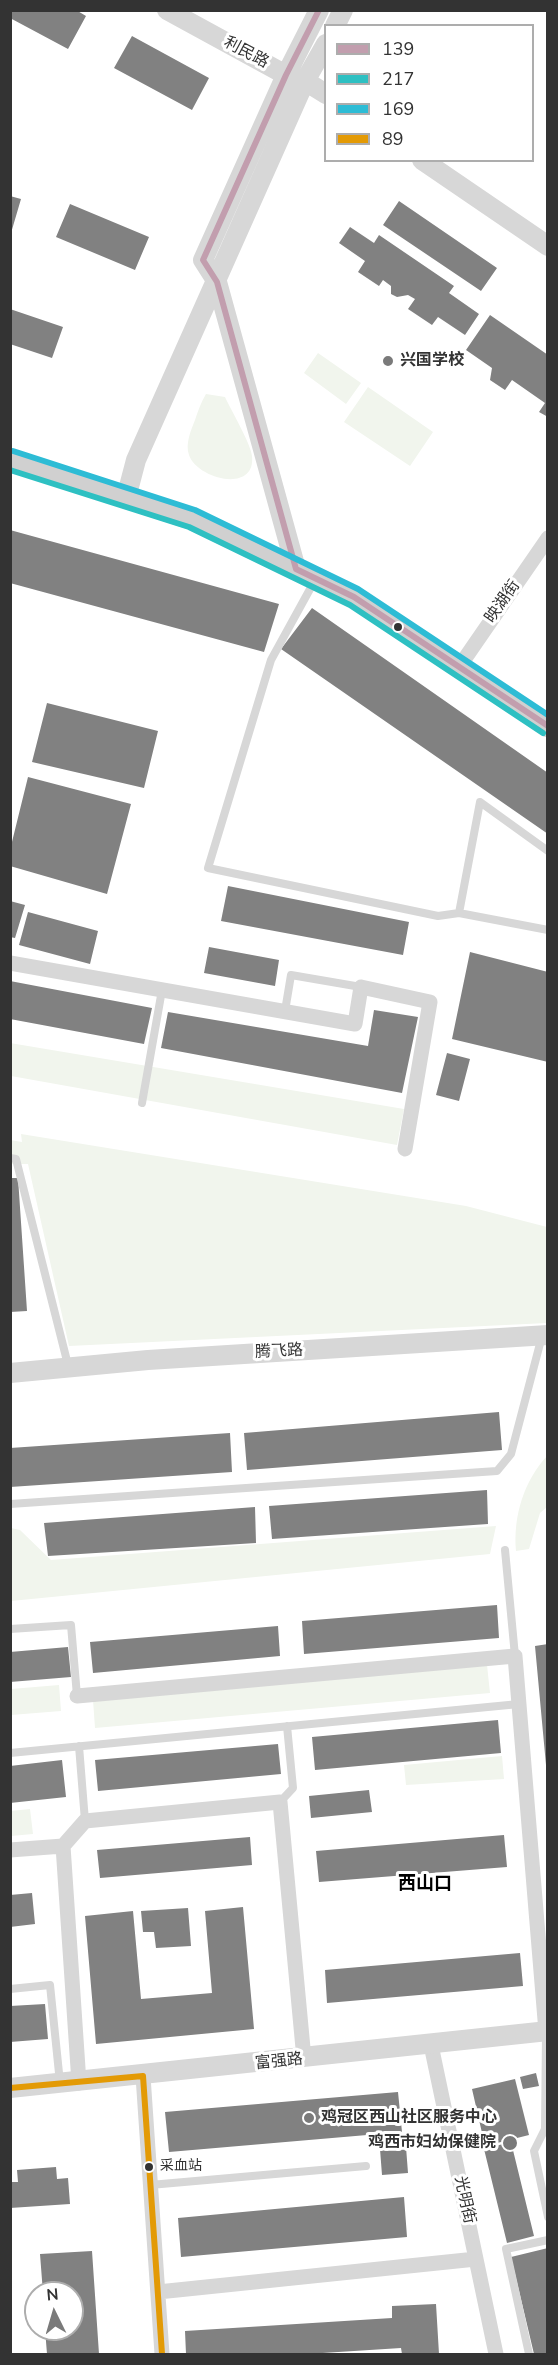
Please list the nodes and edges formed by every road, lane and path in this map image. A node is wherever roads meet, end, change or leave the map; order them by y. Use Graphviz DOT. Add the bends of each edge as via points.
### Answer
graph roads {
  1 [pos="167,10"];
  2 [pos="319,10"];
  3 [pos="343,10"];
  4 [pos="336,24"];
  5 [pos="324,48"];
  6 [pos="286,75"];
  7 [pos="305,81"];
  8 [pos="324,93"];
  9 [pos="425,162"];
  10 [pos="548,246"];
  11 [pos="217,282"];
  12 [pos="10,460"];
  13 [pos="126,498"];
  14 [pos="548,537"];
  15 [pos="306,574"];
  16 [pos="459,667"];
  17 [pos="548,726"];
  18 [pos="548,851"];
  19 [pos="459,913"];
  20 [pos="548,930"];
  21 [pos="10,963"];
  22 [pos="362,987"];
  23 [pos="162,990"];
  24 [pos="285,1011"];
  25 [pos="142,1103"];
  26 [pos="405,1149"];
  27 [pos="10,1158"];
  28 [pos="545,1335"];
  29 [pos="68,1365"];
  30 [pos="10,1373"];
  31 [pos="10,1504"];
  32 [pos="505,1550"];
  33 [pos="10,1629"];
  34 [pos="515,1656"];
  35 [pos="77,1696"];
  36 [pos="519,1704"];
  37 [pos="287,1726"];
  38 [pos="79,1746"];
  39 [pos="10,1753"];
  40 [pos="280,1802"];
  41 [pos="85,1821"];
  42 [pos="63,1846"];
  43 [pos="10,1850"];
  44 [pos="10,1989"];
  45 [pos="547,2031"];
  46 [pos="431,2045"];
  47 [pos="304,2059"];
  48 [pos="547,2073"];
  49 [pos="142,2076"];
  50 [pos="69,2083"];
  51 [pos="10,2088"];
  52 [pos="366,2166"];
  53 [pos="150,2186"];
  54 [pos="548,2217"];
  55 [pos="548,2240"];
  56 [pos="476,2259"];
  57 [pos="158,2292"];
  58 [pos="162,2355"];
  59 [pos="496,2355"];
  60 [pos="529,2355"];
  1 -- 6 [label="street, 利民路"];
  2 -- 6 [label="street"];
  3 -- 4 [label="street"];
  5 -- 7 [label="street"];
  6 -- 7 [label="street, 利民路"];
  6 -- 11 [label="street" via="203,260"];
  7 -- 8 [label="street, 利民路"];
  7 -- 11 [label="street"];
  9 -- 10 [label="street"];
  11 -- 13 [label="street" via="136,460"];
  11 -- 15 [label="street"];
  12 -- 13 [label="main road"];
  13 -- 15 [label="main road" via="192,519"];
  14 -- 16 [label="street, 映湖街"];
  15 -- 16 [label="main road" via="354,597"];
  15 -- 19 [label="lane" via="271,660 208,868 438,916"];
  16 -- 17 [label="main road"];
  18 -- 19 [label="lane" via="480,802"];
  19 -- 20 [label="lane"];
  21 -- 23 [label="street"];
  22 -- 24 [label="lane" via="291,975"];
  22 -- 24 [label="street" via="355,1024"];
  22 -- 26 [label="street" via="430,1002"];
  23 -- 24 [label="street"];
  23 -- 25 [label="lane"];
  27 -- 29 [label="lane" via="16,1159"];
  28 -- 29 [label="street, 腾飞路"];
  28 -- 31 [label="lane" via="511,1454 497,1471"];
  29 -- 30 [label="street, 腾飞路"];
  32 -- 34 [label="lane"];
  33 -- 35 [label="lane" via="71,1625"];
  34 -- 35 [label="street"];
  34 -- 36 [label="street"];
  36 -- 37 [label="lane"];
  36 -- 45 [label="street"];
  37 -- 38 [label="lane"];
  37 -- 40 [label="lane" via="293,1788"];
  38 -- 39 [label="lane"];
  38 -- 41 [label="lane"];
  40 -- 41 [label="street"];
  40 -- 47 [label="street"];
  41 -- 42 [label="street"];
  42 -- 43 [label="street"];
  42 -- 50 [label="street"];
  44 -- 50 [label="lane" via="50,1985"];
  45 -- 46 [label="street, 富强路"];
  45 -- 48 [label="lane"];
  46 -- 47 [label="street, 富强路"];
  46 -- 56 [label="street, 光明街"];
  47 -- 49 [label="street, 富强路"];
  48 -- 54 [label="lane" via="544,2129 534,2151"];
  49 -- 50 [label="street, 富强路"];
  49 -- 53 [label="street"];
  50 -- 51 [label="street, 富强路"];
  52 -- 53 [label="lane"];
  53 -- 57 [label="street"];
  55 -- 60 [label="lane" via="506,2249"];
  56 -- 57 [label="street"];
  56 -- 59 [label="street, 光明街"];
  57 -- 58 [label="street"];
}
